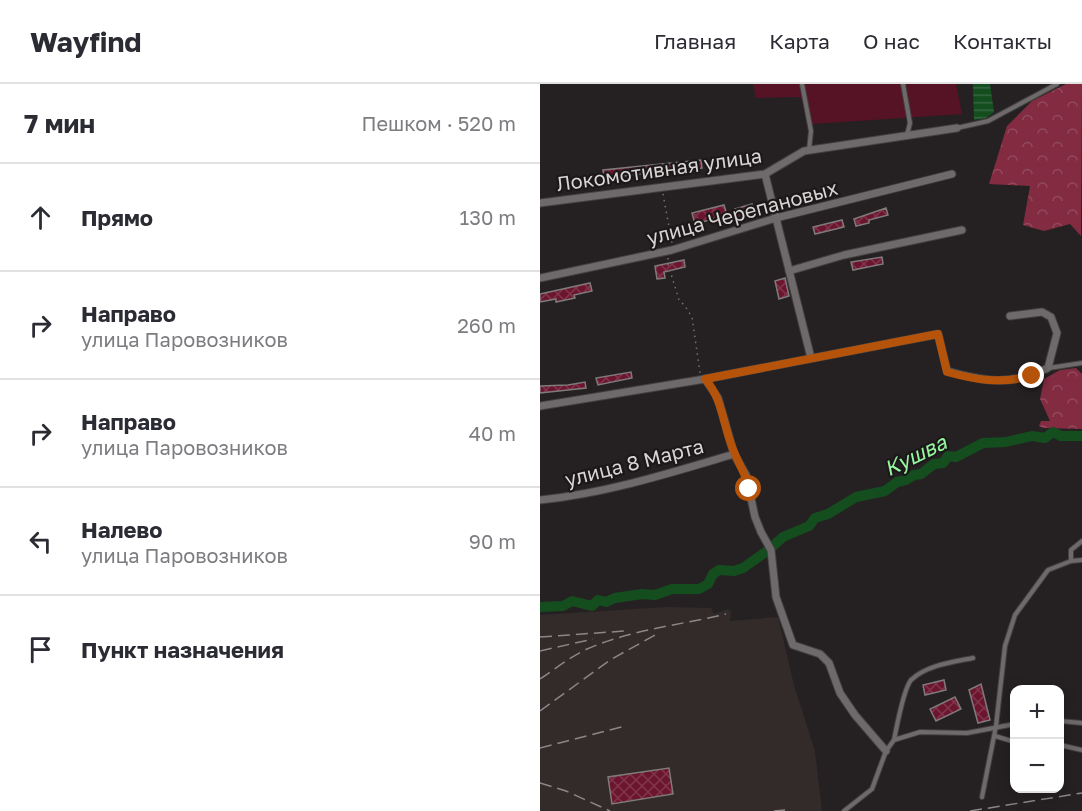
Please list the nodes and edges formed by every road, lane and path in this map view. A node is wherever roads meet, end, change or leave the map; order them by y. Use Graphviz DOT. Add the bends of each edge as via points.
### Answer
graph roads {
  1 [pos="802,84"];
  2 [pos="903,84"];
  3 [pos="1057,84"];
  4 [pos="957,128"];
  5 [pos="907,135"];
  6 [pos="809,150"];
  7 [pos="765,174"];
  8 [pos="952,174"];
  9 [pos="661,186"];
  10 [pos="540,203"];
  11 [pos="776,218"];
  12 [pos="962,230"];
  13 [pos="672,250"];
  14 [pos="789,271"];
  15 [pos="540,278"];
  16 [pos="1010,316"];
  17 [pos="811,358"];
  18 [pos="1082,363"];
  19 [pos="1048,368"];
  20 [pos="703,379"];
  21 [pos="540,406"];
  22 [pos="734,454"];
  23 [pos="540,500"];
  24 [pos="1082,541"];
  25 [pos="1082,560"];
  26 [pos="1071,561"];
  27 [pos="973,658"];
  28 [pos="1064,721"];
  29 [pos="1082,723"];
  30 [pos="1010,724"];
  31 [pos="996,726"];
  32 [pos="994,736"];
  33 [pos="894,741"];
  34 [pos="1010,741"];
  35 [pos="1064,746"];
  36 [pos="1082,750"];
  37 [pos="886,751"];
  38 [pos="982,797"];
  39 [pos="844,811"];
  1 -- 6 [label="lane"];
  2 -- 5 [label="lane" via="910,123"];
  3 -- 4 [label="lane" via="988,121"];
  4 -- 5 [label="street, Локомотивная улица"];
  5 -- 6 [label="street, Локомотивная улица"];
  6 -- 7 [label="street, Локомотивная улица"];
  7 -- 9 [label="street, Локомотивная улица"];
  7 -- 11 [label="street"];
  8 -- 11 [label="street, улица Черепановых"];
  9 -- 10 [label="street, Локомотивная улица"];
  9 -- 13 [label="path"];
  11 -- 13 [label="street, улица Черепановых"];
  11 -- 14 [label="street"];
  12 -- 14 [label="street"];
  13 -- 15 [label="street, улица Черепановых"];
  13 -- 20 [label="path" via="668,264 679,300 692,317"];
  14 -- 17 [label="street"];
  16 -- 19 [label="street" via="1042,312 1051,317 1057,333"];
  17 -- 19 [label="street" via="938,334 947,372 997,381 1018,380"];
  17 -- 20 [label="street"];
  18 -- 19 [label="lane"];
  20 -- 21 [label="street"];
  20 -- 22 [label="street" via="718,398"];
  22 -- 23 [label="street, улица 8 Марта" via="627,485"];
  22 -- 37 [label="street" via="746,475 755,517 771,550 776,597 793,645 820,654 829,663 840,693"];
  24 -- 26 [label="lane" via="1071,550"];
  25 -- 26 [label="lane"];
  26 -- 31 [label="lane" via="1048,570 1015,615 1005,646"];
  27 -- 33 [label="lane" via="930,668 910,681"];
  28 -- 29 [label="lane"];
  30 -- 31 [label="lane"];
  31 -- 32 [label="lane"];
  31 -- 33 [label="lane" via="967,733 920,732"];
  32 -- 34 [label="lane"];
  32 -- 38 [label="lane"];
  33 -- 37 [label="lane"];
  35 -- 36 [label="lane"];
  37 -- 39 [label="lane" via="872,789"];
}
